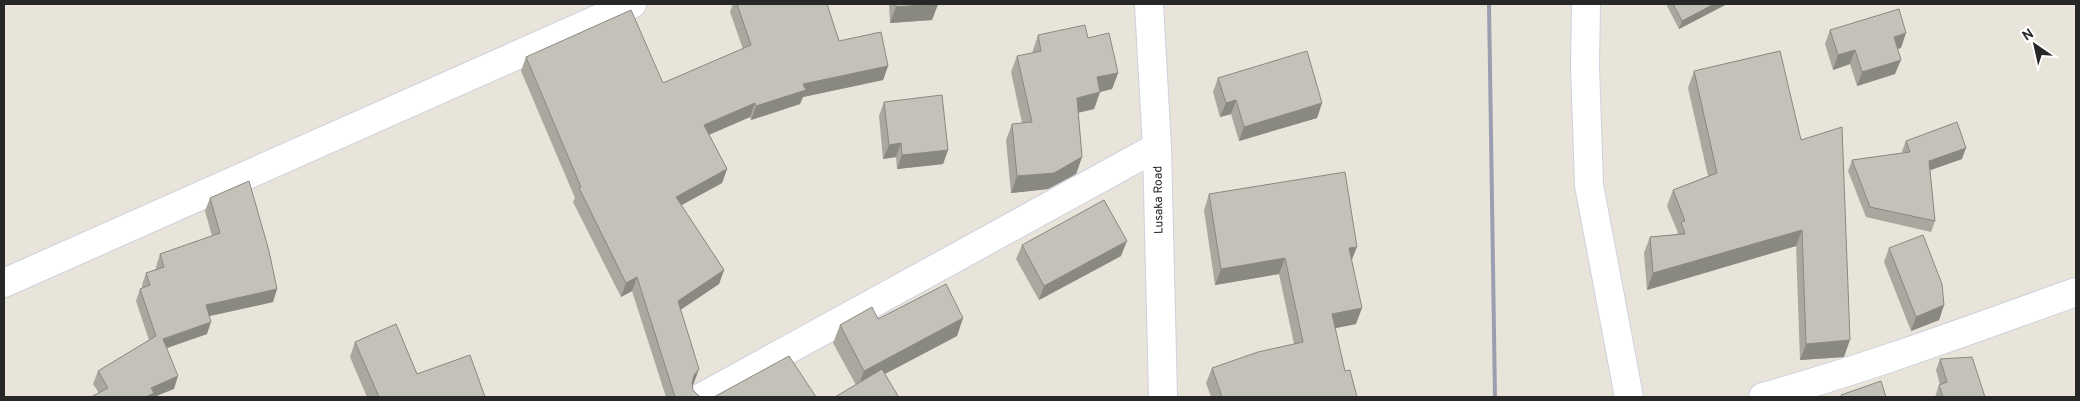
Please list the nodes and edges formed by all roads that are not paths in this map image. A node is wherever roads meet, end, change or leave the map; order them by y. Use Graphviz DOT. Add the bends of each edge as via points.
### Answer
graph roads {
  1 [pos="632,4"];
  2 [pos="1148,4"];
  3 [pos="1586,4"];
  4 [pos="1157,147"];
  5 [pos="4,283"];
  6 [pos="2076,292"];
  7 [pos="702,397"];
  8 [pos="1163,397"];
  9 [pos="1629,397"];
  10 [pos="1763,397"];
  1 -- 5 [label="street"];
  2 -- 4 [label="street, Lusaka Road"];
  3 -- 9 [label="street" via="1589,185"];
  4 -- 7 [label="street"];
  4 -- 8 [label="street, Lusaka Road"];
  6 -- 10 [label="street" via="1929,345"];
}
